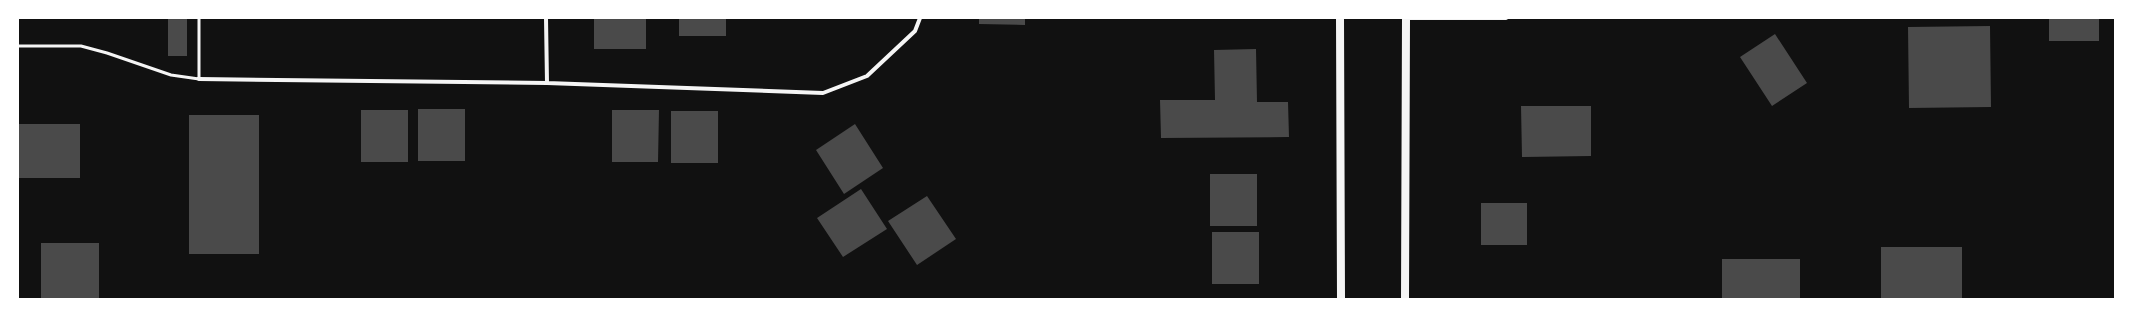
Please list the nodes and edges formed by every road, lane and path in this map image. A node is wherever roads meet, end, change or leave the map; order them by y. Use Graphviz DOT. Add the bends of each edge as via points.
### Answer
graph roads {
  1 [pos="198,18"];
  2 [pos="546,18"];
  3 [pos="920,18"];
  4 [pos="1340,18"];
  5 [pos="1406,18"];
  6 [pos="1506,18"];
  7 [pos="18,46"];
  8 [pos="199,79"];
  9 [pos="547,83"];
  10 [pos="1341,299"];
  11 [pos="1405,299"];
  1 -- 8 [label="lane"];
  2 -- 9 [label="street"];
  3 -- 9 [label="street" via="915,31 867,76 823,93"];
  4 -- 10 [label="main road"];
  5 -- 6 [label="street"];
  5 -- 11 [label="main road"];
  7 -- 8 [label="lane" via="81,46 171,75"];
  8 -- 9 [label="street"];
}
